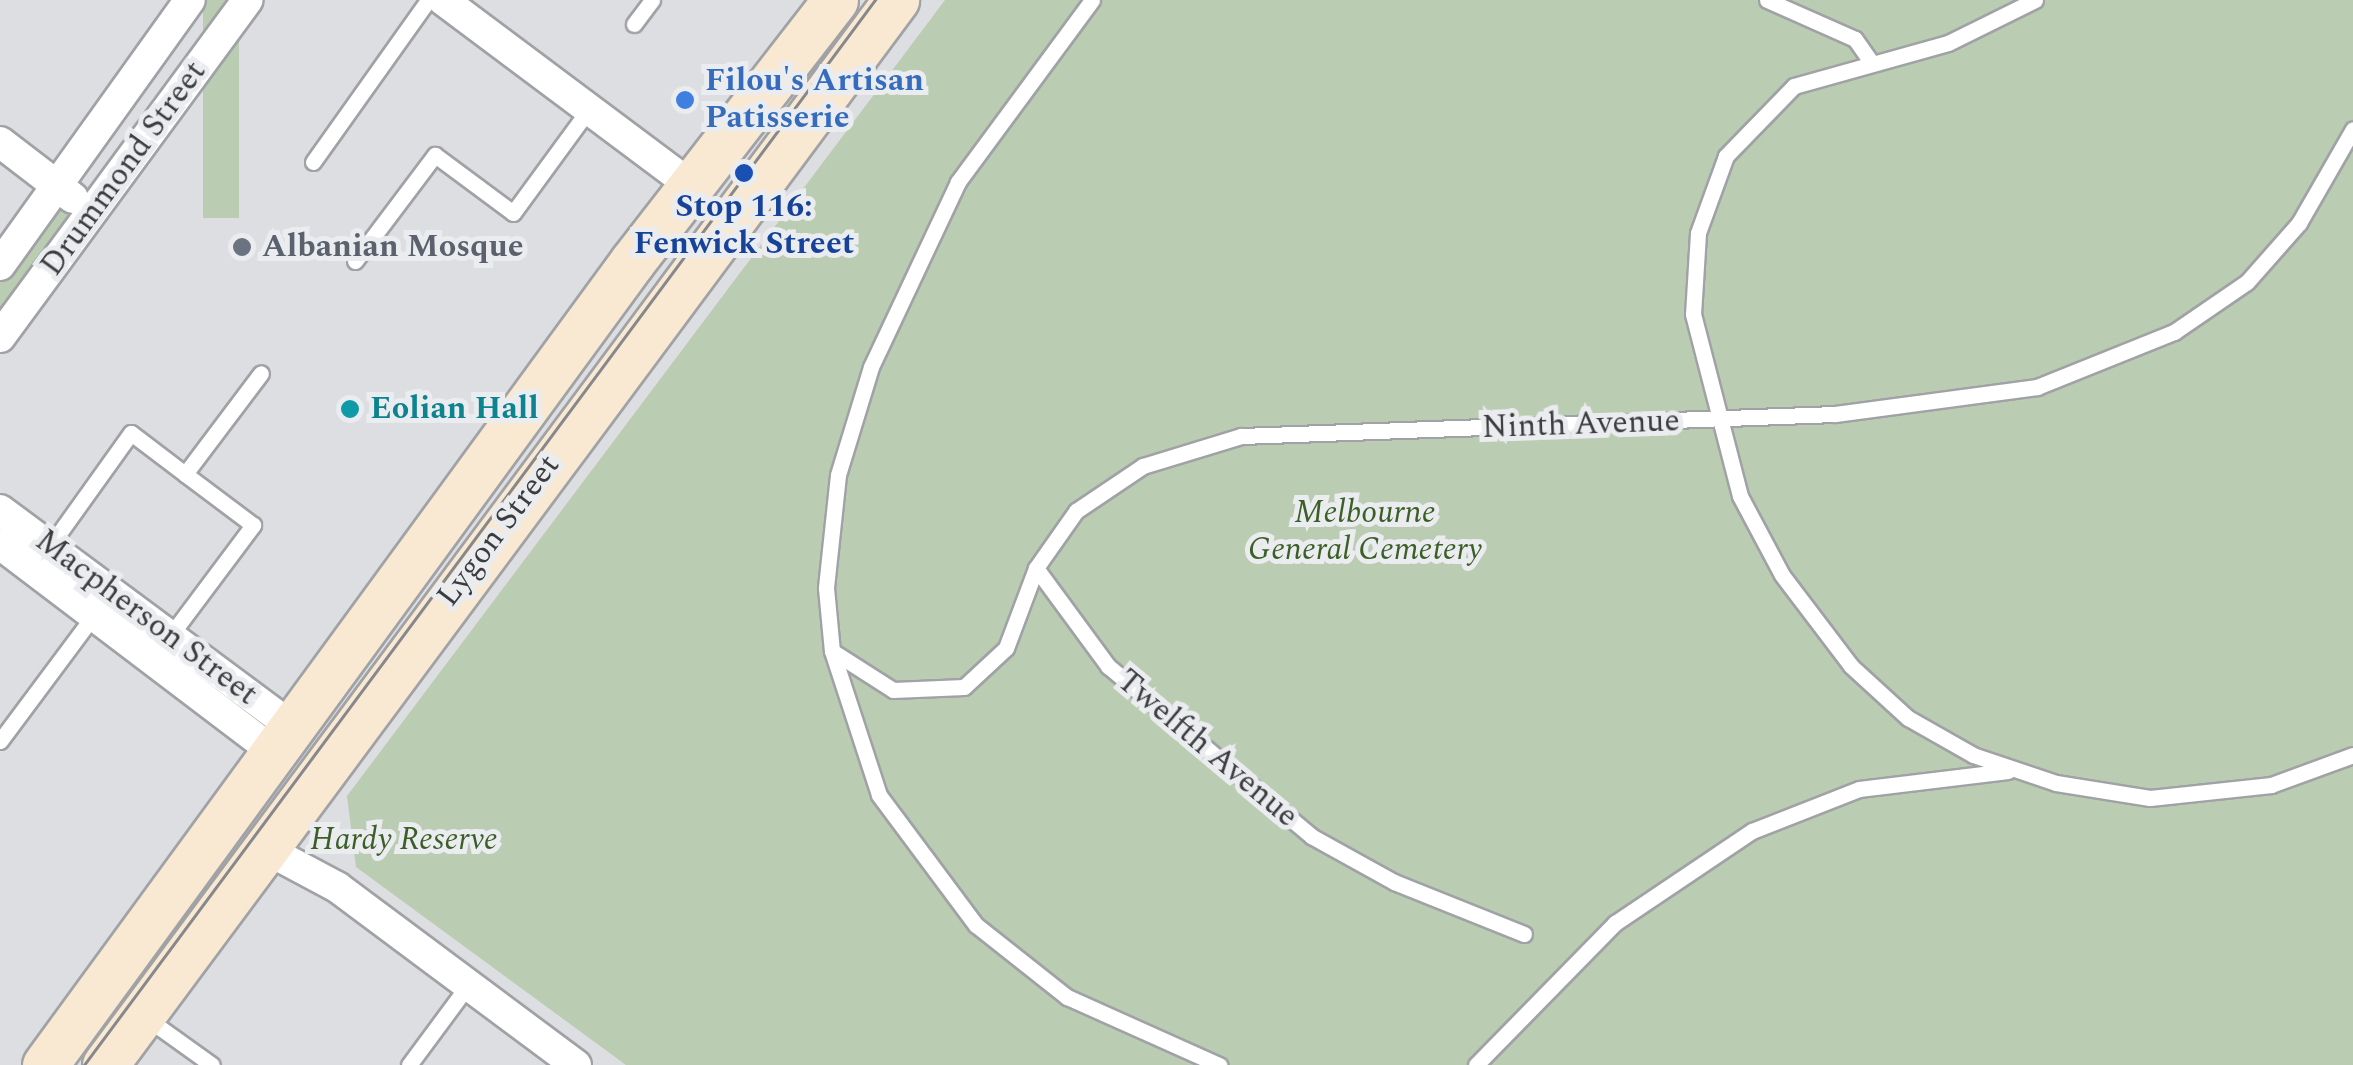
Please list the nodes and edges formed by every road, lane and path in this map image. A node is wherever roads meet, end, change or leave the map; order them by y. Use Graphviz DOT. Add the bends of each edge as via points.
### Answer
graph roads {
  1 [pos="190,0"];
  2 [pos="248,0"];
  3 [pos="428,0"];
  4 [pos="442,0"];
  5 [pos="652,0"];
  6 [pos="835,0"];
  7 [pos="1092,0"];
  8 [pos="1768,0"];
  9 [pos="2035,0"];
  10 [pos="877,7"];
  11 [pos="634,24"];
  12 [pos="1871,62"];
  13 [pos="590,109"];
  14 [pos="2353,129"];
  15 [pos="0,142"];
  16 [pos="314,162"];
  17 [pos="58,186"];
  18 [pos="692,186"];
  19 [pos="92,212"];
  20 [pos="737,218"];
  21 [pos="355,262"];
  22 [pos="0,266"];
  23 [pos="0,338"];
  24 [pos="262,373"];
  25 [pos="1714,420"];
  26 [pos="185,474"];
  27 [pos="0,510"];
  28 [pos="50,546"];
  29 [pos="4,557"];
  30 [pos="1036,568"];
  31 [pos="103,604"];
  32 [pos="170,636"];
  33 [pos="832,651"];
  34 [pos="283,739"];
  35 [pos="0,742"];
  36 [pos="2353,755"];
  37 [pos="323,769"];
  38 [pos="2012,771"];
  39 [pos="230,811"];
  40 [pos="271,840"];
  41 [pos="1524,934"];
  42 [pos="469,984"];
  43 [pos="141,1015"];
  44 [pos="45,1065"];
  45 [pos="105,1065"];
  46 [pos="212,1065"];
  47 [pos="410,1065"];
  48 [pos="576,1065"];
  49 [pos="1219,1065"];
  50 [pos="1476,1065"];
  1 -- 17 [label="street, Drummond Street"];
  2 -- 19 [label="street, Drummond Street"];
  3 -- 16 [label="lane"];
  4 -- 13 [label="street"];
  5 -- 11 [label="lane"];
  6 -- 18 [label="street, Lygon Street"];
  7 -- 33 [label="lane" via="952,192 867,377 838,475 826,588"];
  8 -- 12 [label="lane" via="1854,39"];
  9 -- 12 [label="lane" via="1948,43"];
  10 -- 20 [label="street, Lygon Street"];
  12 -- 25 [label="lane" via="1818,74 1767,105 1712,184 1698,233 1693,314"];
  13 -- 18 [label="street"];
  13 -- 21 [label="lane" via="514,213 435,154"];
  14 -- 25 [label="lane, Ninth Avenue" via="2299,222 2260,267 2174,332 2037,387"];
  15 -- 17 [label="street"];
  17 -- 19 [label="street"];
  17 -- 22 [label="street, Drummond Street"];
  18 -- 20 [label="street"];
  18 -- 34 [label="street, Lygon Street"];
  19 -- 23 [label="street, Drummond Street"];
  20 -- 37 [label="street, Lygon Street"];
  24 -- 26 [label="lane"];
  25 -- 30 [label="lane, Ninth Avenue" via="1241,436 1142,466 1076,511"];
  25 -- 38 [label="lane" via="1760,538 1837,649 1908,718"];
  26 -- 28 [label="lane" via="132,433"];
  26 -- 32 [label="lane" via="253,525"];
  27 -- 28 [label="street, Macpherson Street"];
  28 -- 31 [label="street, Macpherson Street"];
  29 -- 31 [label="street, Macpherson Street"];
  30 -- 33 [label="lane, Ninth Avenue" via="1006,648 964,688 893,690"];
  30 -- 41 [label="lane, Twelfth Avenue" via="1108,666 1310,836 1394,882"];
  31 -- 32 [label="street, Macpherson Street"];
  31 -- 34 [label="street, Macpherson Street"];
  31 -- 35 [label="lane"];
  32 -- 34 [label="street, Macpherson Street"];
  33 -- 49 [label="lane" via="879,795 976,925 1067,997"];
  34 -- 37 [label="street"];
  34 -- 39 [label="street, Lygon Street"];
  36 -- 38 [label="lane" via="2270,784 2187,797 2100,792"];
  37 -- 40 [label="street, Lygon Street"];
  38 -- 50 [label="lane" via="1860,789 1752,831 1615,924"];
  39 -- 40 [label="street"];
  39 -- 44 [label="street, Lygon Street"];
  40 -- 42 [label="street"];
  40 -- 43 [label="street, Lygon Street"];
  42 -- 47 [label="lane"];
  42 -- 48 [label="street"];
  43 -- 45 [label="street, Lygon Street"];
  43 -- 46 [label="lane"];
}
